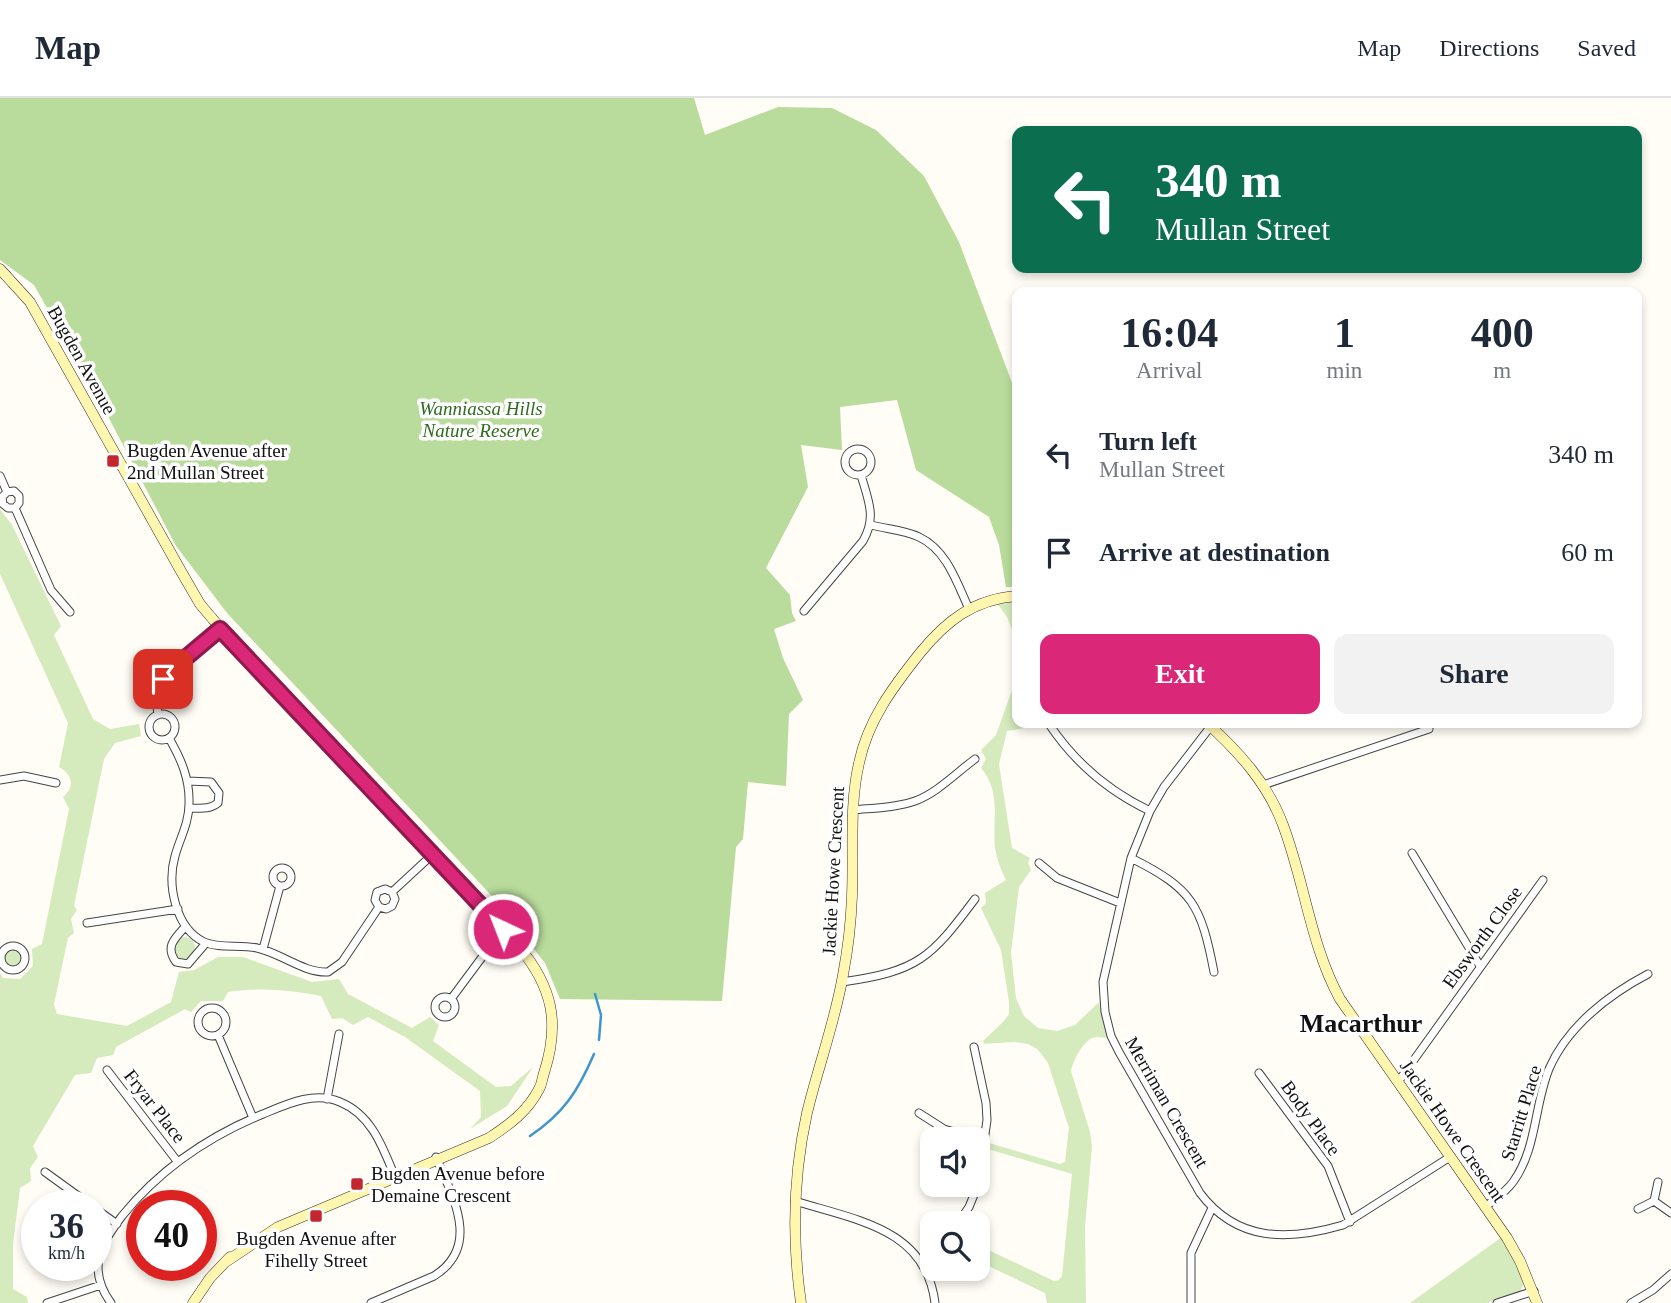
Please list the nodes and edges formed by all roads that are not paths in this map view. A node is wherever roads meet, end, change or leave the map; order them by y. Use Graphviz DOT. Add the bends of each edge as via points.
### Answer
graph roads {
  1 [pos="0,269"];
  2 [pos="861,475"];
  3 [pos="0,476"];
  4 [pos="7,492"];
  5 [pos="15,508"];
  6 [pos="871,525"];
  7 [pos="1012,596"];
  8 [pos="969,609"];
  9 [pos="804,611"];
  10 [pos="70,612"];
  11 [pos="220,629"];
  12 [pos="158,715"];
  13 [pos="1052,728"];
  14 [pos="1206,728"];
  15 [pos="1213,728"];
  16 [pos="1429,729"];
  17 [pos="169,738"];
  18 [pos="975,759"];
  19 [pos="0,780"];
  20 [pos="188,781"];
  21 [pos="56,783"];
  22 [pos="1263,785"];
  23 [pos="189,808"];
  24 [pos="853,810"];
  25 [pos="1150,811"];
  26 [pos="1412,853"];
  27 [pos="432,855"];
  28 [pos="1131,858"];
  29 [pos="1039,863"];
  30 [pos="1543,880"];
  31 [pos="280,886"];
  32 [pos="392,892"];
  33 [pos="975,899"];
  34 [pos="1120,904"];
  35 [pos="379,907"];
  36 [pos="178,909"];
  37 [pos="87,923"];
  38 [pos="184,927"];
  39 [pos="503,929"];
  40 [pos="206,943"];
  41 [pos="263,949"];
  42 [pos="1480,966"];
  43 [pos="1214,972"];
  44 [pos="1648,974"];
  45 [pos="842,982"];
  46 [pos="451,999"];
  47 [pos="338,1034"];
  48 [pos="218,1035"];
  49 [pos="974,1047"];
  50 [pos="107,1070"];
  51 [pos="1259,1073"];
  52 [pos="1398,1082"];
  53 [pos="327,1099"];
  54 [pos="919,1113"];
  55 [pos="253,1118"];
  56 [pos="941,1127"];
  57 [pos="985,1127"];
  58 [pos="1450,1157"];
  59 [pos="436,1158"];
  60 [pos="177,1161"];
  61 [pos="45,1172"];
  62 [pos="394,1175"];
  63 [pos="1658,1182"];
  64 [pos="70,1190"];
  65 [pos="795,1201"];
  66 [pos="1654,1201"];
  67 [pos="1485,1207"];
  68 [pos="1212,1208"];
  69 [pos="1638,1209"];
  70 [pos="1671,1213"];
  71 [pos="112,1220"];
  72 [pos="1350,1222"];
  73 [pos="117,1224"];
  74 [pos="920,1261"];
  75 [pos="1671,1274"];
  76 [pos="930,1281"];
  77 [pos="101,1285"];
  78 [pos="1534,1291"];
  79 [pos="47,1303"];
  80 [pos="111,1303"];
  81 [pos="194,1303"];
  82 [pos="371,1303"];
  83 [pos="801,1303"];
  84 [pos="935,1303"];
  85 [pos="1191,1303"];
  86 [pos="1497,1303"];
  87 [pos="1538,1303"];
  88 [pos="1631,1303"];
  1 -- 11 [label="street, Bugden Avenue" via="30,302 181,573"];
  2 -- 6 [label="street"];
  3 -- 4 [label="street"];
  4 -- 5 [label="street" via="19,496"];
  4 -- 5 [label="street" via="2,504"];
  5 -- 10 [label="street" via="51,590"];
  6 -- 8 [label="street" via="913,535 936,549"];
  6 -- 9 [label="street" via="863,541"];
  7 -- 8 [label="street, Jackie Howe Crescent"];
  8 -- 24 [label="street, Jackie Howe Crescent" via="934,635 886,698 859,762"];
  11 -- 12 [label="street" via="166,675 159,690"];
  11 -- 27 [label="street, Bugden Avenue"];
  12 -- 17 [label="street" via="172,719 175,729"];
  12 -- 17 [label="street" via="150,722 150,733 158,740"];
  13 -- 25 [label="street" via="1067,750 1106,786"];
  14 -- 25 [label="street, Merriman Crescent"];
  15 -- 22 [label="street, Jackie Howe Crescent"];
  16 -- 22 [label="street"];
  17 -- 20 [label="street"];
  18 -- 24 [label="street" via="916,800"];
  19 -- 21 [label="street" via="23,776"];
  20 -- 23 [label="street"];
  20 -- 23 [label="street" via="211,782 219,793 214,806"];
  22 -- 52 [label="street, Jackie Howe Crescent" via="1283,826 1312,932 1332,985"];
  23 -- 36 [label="street" via="173,870"];
  24 -- 45 [label="street, Jackie Howe Crescent" via="852,895"];
  25 -- 28 [label="street, Merriman Crescent"];
  26 -- 42 [label="street"];
  27 -- 32 [label="street"];
  27 -- 39 [label="street, Bugden Avenue"];
  28 -- 34 [label="street, Merriman Crescent"];
  28 -- 43 [label="street" via="1163,874 1187,895 1203,924"];
  29 -- 34 [label="street" via="1058,878"];
  30 -- 42 [label="street, Ebsworth Close"];
  31 -- 41 [label="street"];
  32 -- 35 [label="street" via="392,905"];
  32 -- 35 [label="street" via="377,892"];
  33 -- 45 [label="street" via="945,939 922,959 894,972"];
  34 -- 68 [label="street, Merriman Crescent" via="1103,982 1108,1027"];
  35 -- 41 [label="street" via="342,962 328,972 311,970"];
  36 -- 37 [label="street"];
  36 -- 38 [label="street"];
  38 -- 40 [label="street"];
  38 -- 40 [label="street" via="171,942 176,962 188,964"];
  39 -- 46 [label="street"];
  39 -- 59 [label="street, Bugden Avenue" via="532,962 549,998 553,1027 544,1074 517,1111 488,1136"];
  40 -- 41 [label="street"];
  42 -- 52 [label="street, Ebsworth Close"];
  44 -- 67 [label="street, Starritt Place" via="1621,988 1563,1043 1546,1079 1521,1170"];
  45 -- 65 [label="street, Jackie Howe Crescent" via="807,1112"];
  47 -- 53 [label="street"];
  48 -- 48 [label="street" via="207,1035 199,1027 199,1016 206,1009 218,1009 225,1016 225,1027"];
  48 -- 55 [label="street"];
  49 -- 57 [label="street" via="986,1103"];
  50 -- 60 [label="street, Fryar Place"];
  51 -- 72 [label="street, Body Place" via="1328,1166"];
  52 -- 58 [label="street, Jackie Howe Crescent"];
  53 -- 55 [label="street" via="295,1101"];
  53 -- 62 [label="street" via="340,1102 368,1123"];
  54 -- 56 [label="street"];
  55 -- 60 [label="street"];
  58 -- 67 [label="street, Jackie Howe Crescent"];
  58 -- 72 [label="street, Merriman Crescent"];
  59 -- 62 [label="street, Bugden Avenue"];
  59 -- 82 [label="street" via="459,1215 455,1255 434,1276"];
  60 -- 73 [label="street" via="137,1197"];
  61 -- 64 [label="street"];
  62 -- 81 [label="street, Bugden Avenue" via="243,1244"];
  63 -- 66 [label="street"];
  65 -- 74 [label="street" via="891,1233"];
  65 -- 83 [label="street, Jackie Howe Crescent"];
  66 -- 69 [label="street"];
  66 -- 70 [label="street"];
  67 -- 78 [label="street, Jackie Howe Crescent"];
  68 -- 72 [label="street, Merriman Crescent" via="1234,1224 1266,1235 1329,1229"];
  68 -- 85 [label="street" via="1191,1253"];
  71 -- 73 [label="street"];
  73 -- 77 [label="street" via="101,1249"];
  75 -- 88 [label="street"];
  76 -- 84 [label="street"];
  77 -- 79 [label="street"];
  77 -- 80 [label="street"];
  78 -- 86 [label="street"];
  78 -- 87 [label="street, Jackie Howe Crescent"];
}
